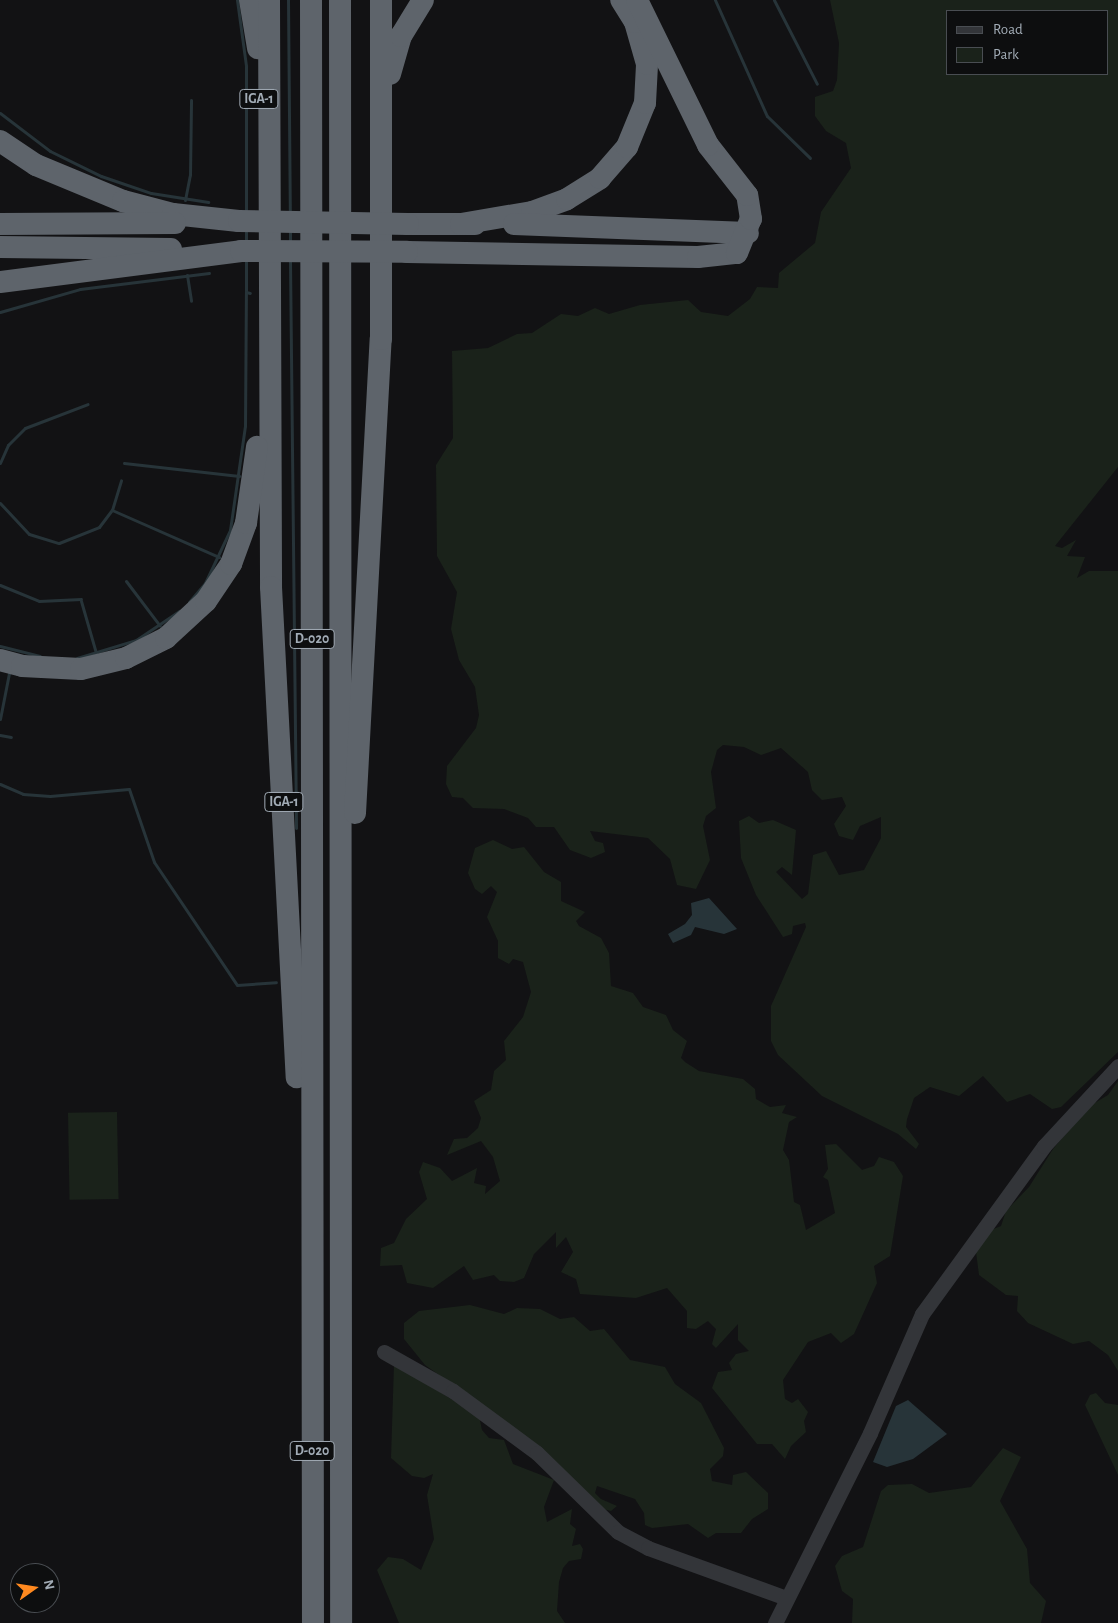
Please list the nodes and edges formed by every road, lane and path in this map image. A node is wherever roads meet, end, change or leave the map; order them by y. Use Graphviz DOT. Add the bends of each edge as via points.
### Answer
graph roads {
  1 [pos="250,0"];
  2 [pos="269,0"];
  3 [pos="311,0"];
  4 [pos="340,0"];
  5 [pos="382,0"];
  6 [pos="423,0"];
  7 [pos="621,0"];
  8 [pos="637,0"];
  9 [pos="0,132"];
  10 [pos="0,141"];
  11 [pos="61,176"];
  12 [pos="384,182"];
  13 [pos="271,198"];
  14 [pos="239,221"];
  15 [pos="0,224"];
  16 [pos="461,224"];
  17 [pos="748,233"];
  18 [pos="0,247"];
  19 [pos="241,251"];
  20 [pos="149,263"];
  21 [pos="0,282"];
  22 [pos="0,298"];
  23 [pos="270,324"];
  24 [pos="0,660"];
  25 [pos="1118,1066"];
  26 [pos="341,1263"];
  27 [pos="312,1279"];
  28 [pos="384,1352"];
  29 [pos="786,1598"];
  30 [pos="312,1623"];
  31 [pos="341,1623"];
  32 [pos="776,1623"];
  1 -- 13 [label="highway, IGA-1" via="258,43 261,156"];
  2 -- 13 [label="highway, IGA-1"];
  3 -- 27 [label="highway, D-020"];
  4 -- 26 [label="highway, D-020"];
  5 -- 12 [label="highway"];
  6 -- 12 [label="highway" via="407,22 391,67"];
  7 -- 16 [label="highway" via="635,22 647,64 645,103 627,147 600,178 568,200 532,212"];
  8 -- 17 [label="highway" via="708,145 747,195 752,218"];
  9 -- 11 [label="highway"];
  10 -- 11 [label="highway"];
  11 -- 14 [label="highway" via="150,209"];
  12 -- 26 [label="highway" via="381,339 356,756 352,1200"];
  13 -- 23 [label="highway, IGA-1"];
  14 -- 15 [label="highway"];
  14 -- 16 [label="highway, bridge"];
  16 -- 17 [label="highway"];
  17 -- 19 [label="highway, bridge" via="737,253 722,257"];
  18 -- 19 [label="highway"];
  19 -- 20 [label="highway"];
  20 -- 21 [label="highway"];
  20 -- 22 [label="highway"];
  23 -- 24 [label="highway" via="263,353 257,456 246,523 231,564 206,601 166,638 106,664 57,670"];
  23 -- 27 [label="highway, IGA-1" via="271,587 296,1014 298,1176"];
  25 -- 29 [label="street" via="1044,1146 934,1294 870,1433"];
  26 -- 31 [label="highway, D-020"];
  27 -- 30 [label="highway, D-020"];
  28 -- 29 [label="street" via="453,1391 526,1445 630,1539"];
  29 -- 32 [label="street"];
}
